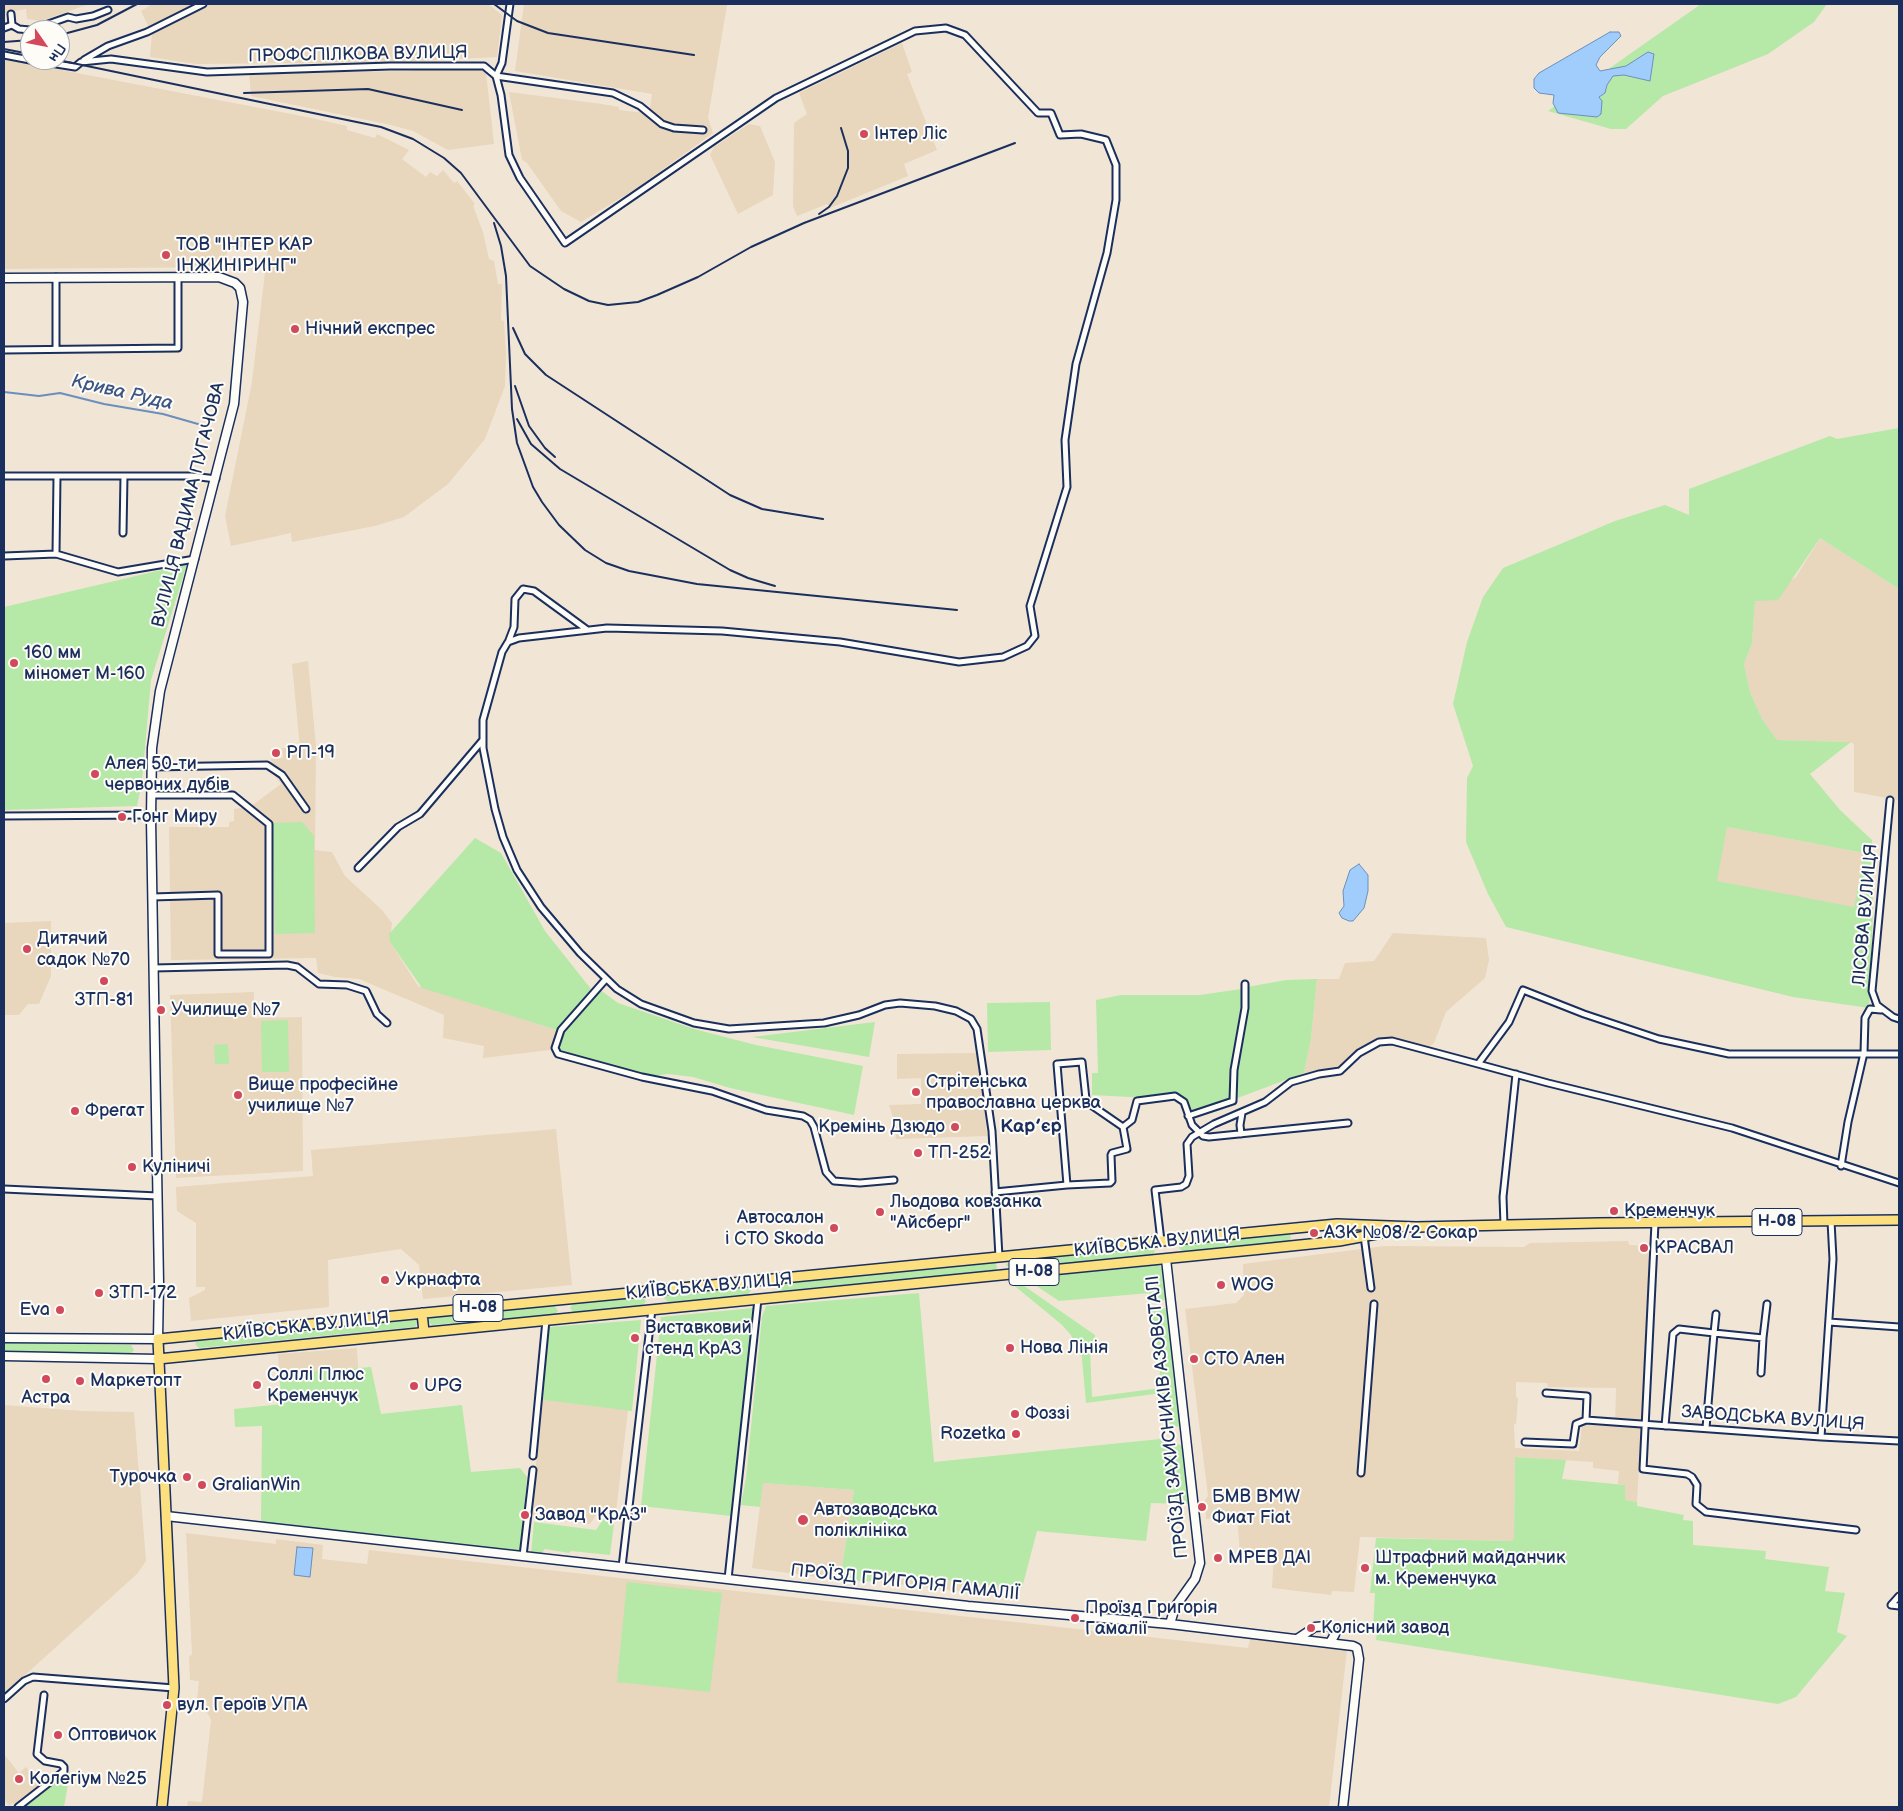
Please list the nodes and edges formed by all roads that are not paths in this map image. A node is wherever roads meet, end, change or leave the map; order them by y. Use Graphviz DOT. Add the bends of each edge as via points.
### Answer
graph roads {
  1 [pos="203,4"];
  2 [pos="510,4"];
  3 [pos="108,10"];
  4 [pos="11,14"];
  5 [pos="62,20"];
  6 [pos="12,25"];
  7 [pos="4,28"];
  8 [pos="20,29"];
  9 [pos="4,55"];
  10 [pos="20,58"];
  11 [pos="81,62"];
  12 [pos="70,66"];
  13 [pos="496,76"];
  14 [pos="703,130"];
  15 [pos="56,277"];
  16 [pos="178,277"];
  17 [pos="4,278"];
  18 [pos="56,348"];
  19 [pos="4,350"];
  20 [pos="4,476"];
  21 [pos="57,476"];
  22 [pos="124,476"];
  23 [pos="216,479"];
  24 [pos="123,533"];
  25 [pos="56,554"];
  26 [pos="4,556"];
  27 [pos="195,559"];
  28 [pos="586,629"];
  29 [pos="508,642"];
  30 [pos="482,740"];
  31 [pos="151,767"];
  32 [pos="150,795"];
  33 [pos="1890,800"];
  34 [pos="306,809"];
  35 [pos="151,815"];
  36 [pos="4,816"];
  37 [pos="358,868"];
  38 [pos="152,897"];
  39 [pos="154,968"];
  40 [pos="606,979"];
  41 [pos="1245,984"];
  42 [pos="1884,1011"];
  43 [pos="1899,1019"];
  44 [pos="387,1023"];
  45 [pos="1864,1053"];
  46 [pos="1899,1054"];
  47 [pos="1478,1064"];
  48 [pos="1516,1074"];
  49 [pos="1242,1113"];
  50 [pos="1188,1116"];
  51 [pos="1348,1123"];
  52 [pos="1123,1126"];
  53 [pos="1200,1133"];
  54 [pos="1241,1134"];
  55 [pos="1841,1166"];
  56 [pos="894,1180"];
  57 [pos="1899,1183"];
  58 [pos="1067,1185"];
  59 [pos="4,1190"];
  60 [pos="995,1192"];
  61 [pos="158,1196"];
  62 [pos="1899,1220"];
  63 [pos="1831,1221"];
  64 [pos="1655,1223"];
  65 [pos="1504,1225"];
  66 [pos="1416,1227"];
  67 [pos="1364,1236"];
  68 [pos="1163,1241"];
  69 [pos="999,1257"];
  70 [pos="1166,1259"];
  71 [pos="1001,1274"];
  72 [pos="757,1281"];
  73 [pos="1371,1288"];
  74 [pos="650,1290"];
  75 [pos="758,1299"];
  76 [pos="561,1300"];
  77 [pos="1374,1304"];
  78 [pos="1767,1304"];
  79 [pos="652,1308"];
  80 [pos="422,1313"];
  81 [pos="1716,1314"];
  82 [pos="563,1318"];
  83 [pos="546,1320"];
  84 [pos="1829,1322"];
  85 [pos="1899,1327"];
  86 [pos="424,1332"];
  87 [pos="1714,1333"];
  88 [pos="4,1338"];
  89 [pos="1763,1338"];
  90 [pos="158,1339"];
  91 [pos="4,1356"];
  92 [pos="158,1359"];
  93 [pos="1761,1373"];
  94 [pos="1546,1393"];
  95 [pos="1586,1420"];
  96 [pos="1646,1425"];
  97 [pos="1665,1426"];
  98 [pos="1706,1428"];
  99 [pos="1821,1437"];
  100 [pos="1899,1441"];
  101 [pos="1525,1442"];
  102 [pos="533,1456"];
  103 [pos="532,1470"];
  104 [pos="1361,1472"];
  105 [pos="166,1516"];
  106 [pos="1856,1530"];
  107 [pos="523,1556"];
  108 [pos="622,1567"];
  109 [pos="728,1579"];
  110 [pos="1899,1596"];
  111 [pos="1899,1606"];
  112 [pos="1170,1624"];
  113 [pos="1334,1631"];
  114 [pos="1297,1639"];
  115 [pos="1330,1642"];
  116 [pos="1341,1644"];
  117 [pos="174,1688"];
  118 [pos="44,1695"];
  119 [pos="4,1699"];
  120 [pos="18,1807"];
  121 [pos="162,1807"];
  122 [pos="1343,1807"];
  1 -- 11 [label="street" via="147,32 108,46"];
  2 -- 13 [label="street" via="502,63"];
  3 -- 5 [label="street" via="93,16"];
  4 -- 6 [label="street"];
  6 -- 7 [label="street"];
  6 -- 8 [label="street"];
  9 -- 10 [label="street, ПРОФСПІЛКОВА ВУЛИЦЯ"];
  11 -- 12 [label="street, ПРОФСПІЛКОВА ВУЛИЦЯ" via="75,67"];
  11 -- 13 [label="street, ПРОФСПІЛКОВА ВУЛИЦЯ" via="111,59 207,72 465,65 484,66"];
  13 -- 14 [label="street, ПРОФСПІЛКОВА ВУЛИЦЯ" via="613,93 640,106 662,124"];
  13 -- 28 [label="street" via="509,155 520,178 565,243 776,98 915,31 946,28 965,35 1038,113 1051,113 1060,135 1081,134 1106,140 1116,165 1116,200 1108,253 1076,364 1065,440 1067,487 1030,606 1035,636 1027,646 1003,657 959,662 840,642 722,631"];
  15 -- 16 [label="street"];
  15 -- 17 [label="street"];
  15 -- 18 [label="street"];
  16 -- 18 [label="street" via="178,348"];
  16 -- 23 [label="street, ВУЛИЦЯ ВАДИМА ПУГАЧОВА" via="230,279 240,288 243,302 234,404"];
  18 -- 19 [label="street"];
  20 -- 21 [label="street"];
  21 -- 22 [label="street"];
  21 -- 25 [label="street"];
  22 -- 23 [label="street"];
  22 -- 24 [label="street"];
  23 -- 27 [label="street, ВУЛИЦЯ ВАДИМА ПУГАЧОВА"];
  25 -- 26 [label="street"];
  25 -- 27 [label="street" via="118,572"];
  27 -- 31 [label="street, ВУЛИЦЯ ВАДИМА ПУГАЧОВА" via="158,699"];
  28 -- 29 [label="street"];
  28 -- 29 [label="street" via="534,592 523,589 515,599 514,627"];
  29 -- 30 [label="street" via="485,709"];
  30 -- 37 [label="street" via="420,814 398,827"];
  30 -- 40 [label="street" via="495,809 517,870 556,926"];
  31 -- 32 [label="street, ВУЛИЦЯ ВАДИМА ПУГАЧОВА"];
  31 -- 34 [label="street" via="267,765 282,775"];
  32 -- 35 [label="street, ВУЛИЦЯ ВАДИМА ПУГАЧОВА"];
  32 -- 38 [label="street" via="233,795 266,820 270,829 269,954 218,954 218,895"];
  33 -- 42 [label="street, ЛІСОВА ВУЛИЦЯ" via="1872,984 1874,999"];
  35 -- 36 [label="street"];
  35 -- 38 [label="street, ВУЛИЦЯ ВАДИМА ПУГАЧОВА"];
  38 -- 39 [label="street, ВУЛИЦЯ ВАДИМА ПУГАЧОВА"];
  39 -- 44 [label="street" via="297,967 319,984 347,985 366,991 377,1014"];
  39 -- 61 [label="street, ВУЛИЦЯ ВАДИМА ПУГАЧОВА"];
  40 -- 56 [label="street" via="561,1030 555,1048 558,1054 642,1077 712,1091 766,1110 803,1116 814,1127 826,1172 834,1181 860,1184"];
  40 -- 60 [label="street" via="641,1004 716,1028 824,1023 860,1015 885,1004 935,1006 967,1016 977,1029 992,1131"];
  41 -- 50 [label="street" via="1245,1008 1232,1101"];
  42 -- 43 [label="street"];
  42 -- 45 [label="street" via="1874,1008 1867,1013"];
  45 -- 46 [label="street"];
  45 -- 47 [label="street" via="1748,1055 1708,1051 1621,1026 1523,990 1509,1022"];
  45 -- 55 [label="street"];
  47 -- 48 [label="street"];
  47 -- 49 [label="street" via="1392,1041 1379,1042 1359,1053 1340,1071 1291,1082 1265,1102"];
  48 -- 55 [label="street" via="1732,1128"];
  48 -- 65 [label="street" via="1503,1197"];
  49 -- 53 [label="street"];
  49 -- 54 [label="street"];
  50 -- 52 [label="street" via="1180,1097 1140,1100 1135,1104 1129,1124"];
  50 -- 53 [label="street"];
  51 -- 54 [label="street"];
  52 -- 58 [label="street" via="1127,1149 1111,1155 1112,1181"];
  52 -- 58 [label="street" via="1088,1102 1082,1062 1057,1064"];
  53 -- 54 [label="street" via="1209,1137"];
  53 -- 68 [label="street" via="1186,1144 1189,1176 1186,1184 1155,1190"];
  55 -- 57 [label="street"];
  58 -- 60 [label="street"];
  59 -- 61 [label="street"];
  60 -- 69 [label="street"];
  61 -- 90 [label="street, ВУЛИЦЯ ВАДИМА ПУГАЧОВА"];
  62 -- 63 [label="main road, КИЇВСЬКА ВУЛИЦЯ / Н-08"];
  63 -- 64 [label="main road, КИЇВСЬКА ВУЛИЦЯ / Н-08"];
  63 -- 84 [label="street" via="1833,1259"];
  64 -- 65 [label="main road, КИЇВСЬКА ВУЛИЦЯ / Н-08"];
  64 -- 96 [label="street"];
  65 -- 66 [label="main road, КИЇВСЬКА ВУЛИЦЯ / Н-08"];
  66 -- 67 [label="main road, КИЇВСЬКА ВУЛИЦЯ / Н-08"];
  66 -- 68 [label="main road, КИЇВСЬКА ВУЛИЦЯ / Н-08" via="1336,1224"];
  67 -- 70 [label="main road, КИЇВСЬКА ВУЛИЦЯ / Н-08"];
  67 -- 73 [label="street"];
  68 -- 69 [label="main road, КИЇВСЬКА ВУЛИЦЯ / Н-08"];
  68 -- 70 [label="main road"];
  69 -- 71 [label="main road"];
  69 -- 72 [label="main road, КИЇВСЬКА ВУЛИЦЯ / Н-08"];
  70 -- 71 [label="main road, КИЇВСЬКА ВУЛИЦЯ / Н-08"];
  70 -- 112 [label="street, ПРОЇЗД ЗАХИСНИКІВ АЗОВСТАЛІ" via="1200,1562 1196,1579 1175,1607"];
  71 -- 75 [label="main road, КИЇВСЬКА ВУЛИЦЯ / Н-08"];
  72 -- 74 [label="main road, КИЇВСЬКА ВУЛИЦЯ / Н-08"];
  72 -- 75 [label="main road"];
  74 -- 76 [label="main road, КИЇВСЬКА ВУЛИЦЯ / Н-08"];
  74 -- 79 [label="main road"];
  75 -- 79 [label="main road, КИЇВСЬКА ВУЛИЦЯ / Н-08"];
  75 -- 109 [label="street"];
  76 -- 80 [label="main road, КИЇВСЬКА ВУЛИЦЯ / Н-08"];
  76 -- 82 [label="main road"];
  77 -- 104 [label="street"];
  78 -- 89 [label="street"];
  79 -- 82 [label="main road, КИЇВСЬКА ВУЛИЦЯ / Н-08"];
  79 -- 108 [label="street"];
  80 -- 86 [label="main road"];
  80 -- 90 [label="main road, КИЇВСЬКА ВУЛИЦЯ / Н-08"];
  81 -- 87 [label="street"];
  82 -- 83 [label="main road, КИЇВСЬКА ВУЛИЦЯ / Н-08"];
  83 -- 86 [label="main road, КИЇВСЬКА ВУЛИЦЯ / Н-08"];
  83 -- 102 [label="street"];
  84 -- 85 [label="street"];
  84 -- 99 [label="street"];
  86 -- 92 [label="main road, КИЇВСЬКА ВУЛИЦЯ / Н-08"];
  87 -- 89 [label="street"];
  87 -- 97 [label="street" via="1679,1329 1673,1334"];
  87 -- 98 [label="street"];
  88 -- 90 [label="street, КИЇВСЬКА ВУЛИЦЯ"];
  89 -- 93 [label="street"];
  90 -- 92 [label="main road, ВУЛИЦЯ ВАДИМА ПУГАЧОВА"];
  91 -- 92 [label="street, КИЇВСЬКА ВУЛИЦЯ"];
  92 -- 105 [label="main road, ВУЛИЦЯ ВАДИМА ПУГАЧОВА"];
  94 -- 95 [label="street" via="1587,1396"];
  95 -- 96 [label="street, ЗАВОДСЬКА ВУЛИЦЯ"];
  95 -- 101 [label="street" via="1576,1424 1573,1444"];
  96 -- 97 [label="street, ЗАВОДСЬКА ВУЛИЦЯ"];
  96 -- 106 [label="street" via="1643,1469 1692,1477 1697,1486 1696,1504 1706,1512"];
  97 -- 98 [label="street, ЗАВОДСЬКА ВУЛИЦЯ"];
  98 -- 99 [label="street, ЗАВОДСЬКА ВУЛИЦЯ"];
  99 -- 100 [label="street, ЗАВОДСЬКА ВУЛИЦЯ"];
  103 -- 107 [label="street"];
  105 -- 107 [label="street, ПРОЇЗД ГРИГОРІЯ ГАМАЛІЇ"];
  105 -- 117 [label="main road, ВУЛИЦЯ ВАДИМА ПУГАЧОВА"];
  107 -- 108 [label="street, ПРОЇЗД ГРИГОРІЯ ГАМАЛІЇ"];
  108 -- 109 [label="street, ПРОЇЗД ГРИГОРІЯ ГАМАЛІЇ"];
  109 -- 112 [label="street, ПРОЇЗД ГРИГОРІЯ ГАМАЛІЇ" via="968,1606"];
  110 -- 111 [label="street" via="1891,1605"];
  112 -- 114 [label="street, ПРОЇЗД ГРИГОРІЯ ГАМАЛІЇ"];
  113 -- 114 [label="street" via="1321,1625"];
  113 -- 115 [label="street" via="1335,1636"];
  113 -- 116 [label="street"];
  114 -- 115 [label="street, ПРОЇЗД ГРИГОРІЯ ГАМАЛІЇ"];
  115 -- 116 [label="street, ПРОЇЗД ГРИГОРІЯ ГАМАЛІЇ"];
  116 -- 122 [label="street, ПРОЇЗД ГРИГОРІЯ ГАМАЛІЇ" via="1357,1648 1359,1659"];
  117 -- 119 [label="street" via="34,1677 24,1681"];
  117 -- 121 [label="main road, ВУЛИЦЯ ВАДИМА ПУГАЧОВА"];
  118 -- 120 [label="street" via="37,1754 61,1764 64,1771"];
}
